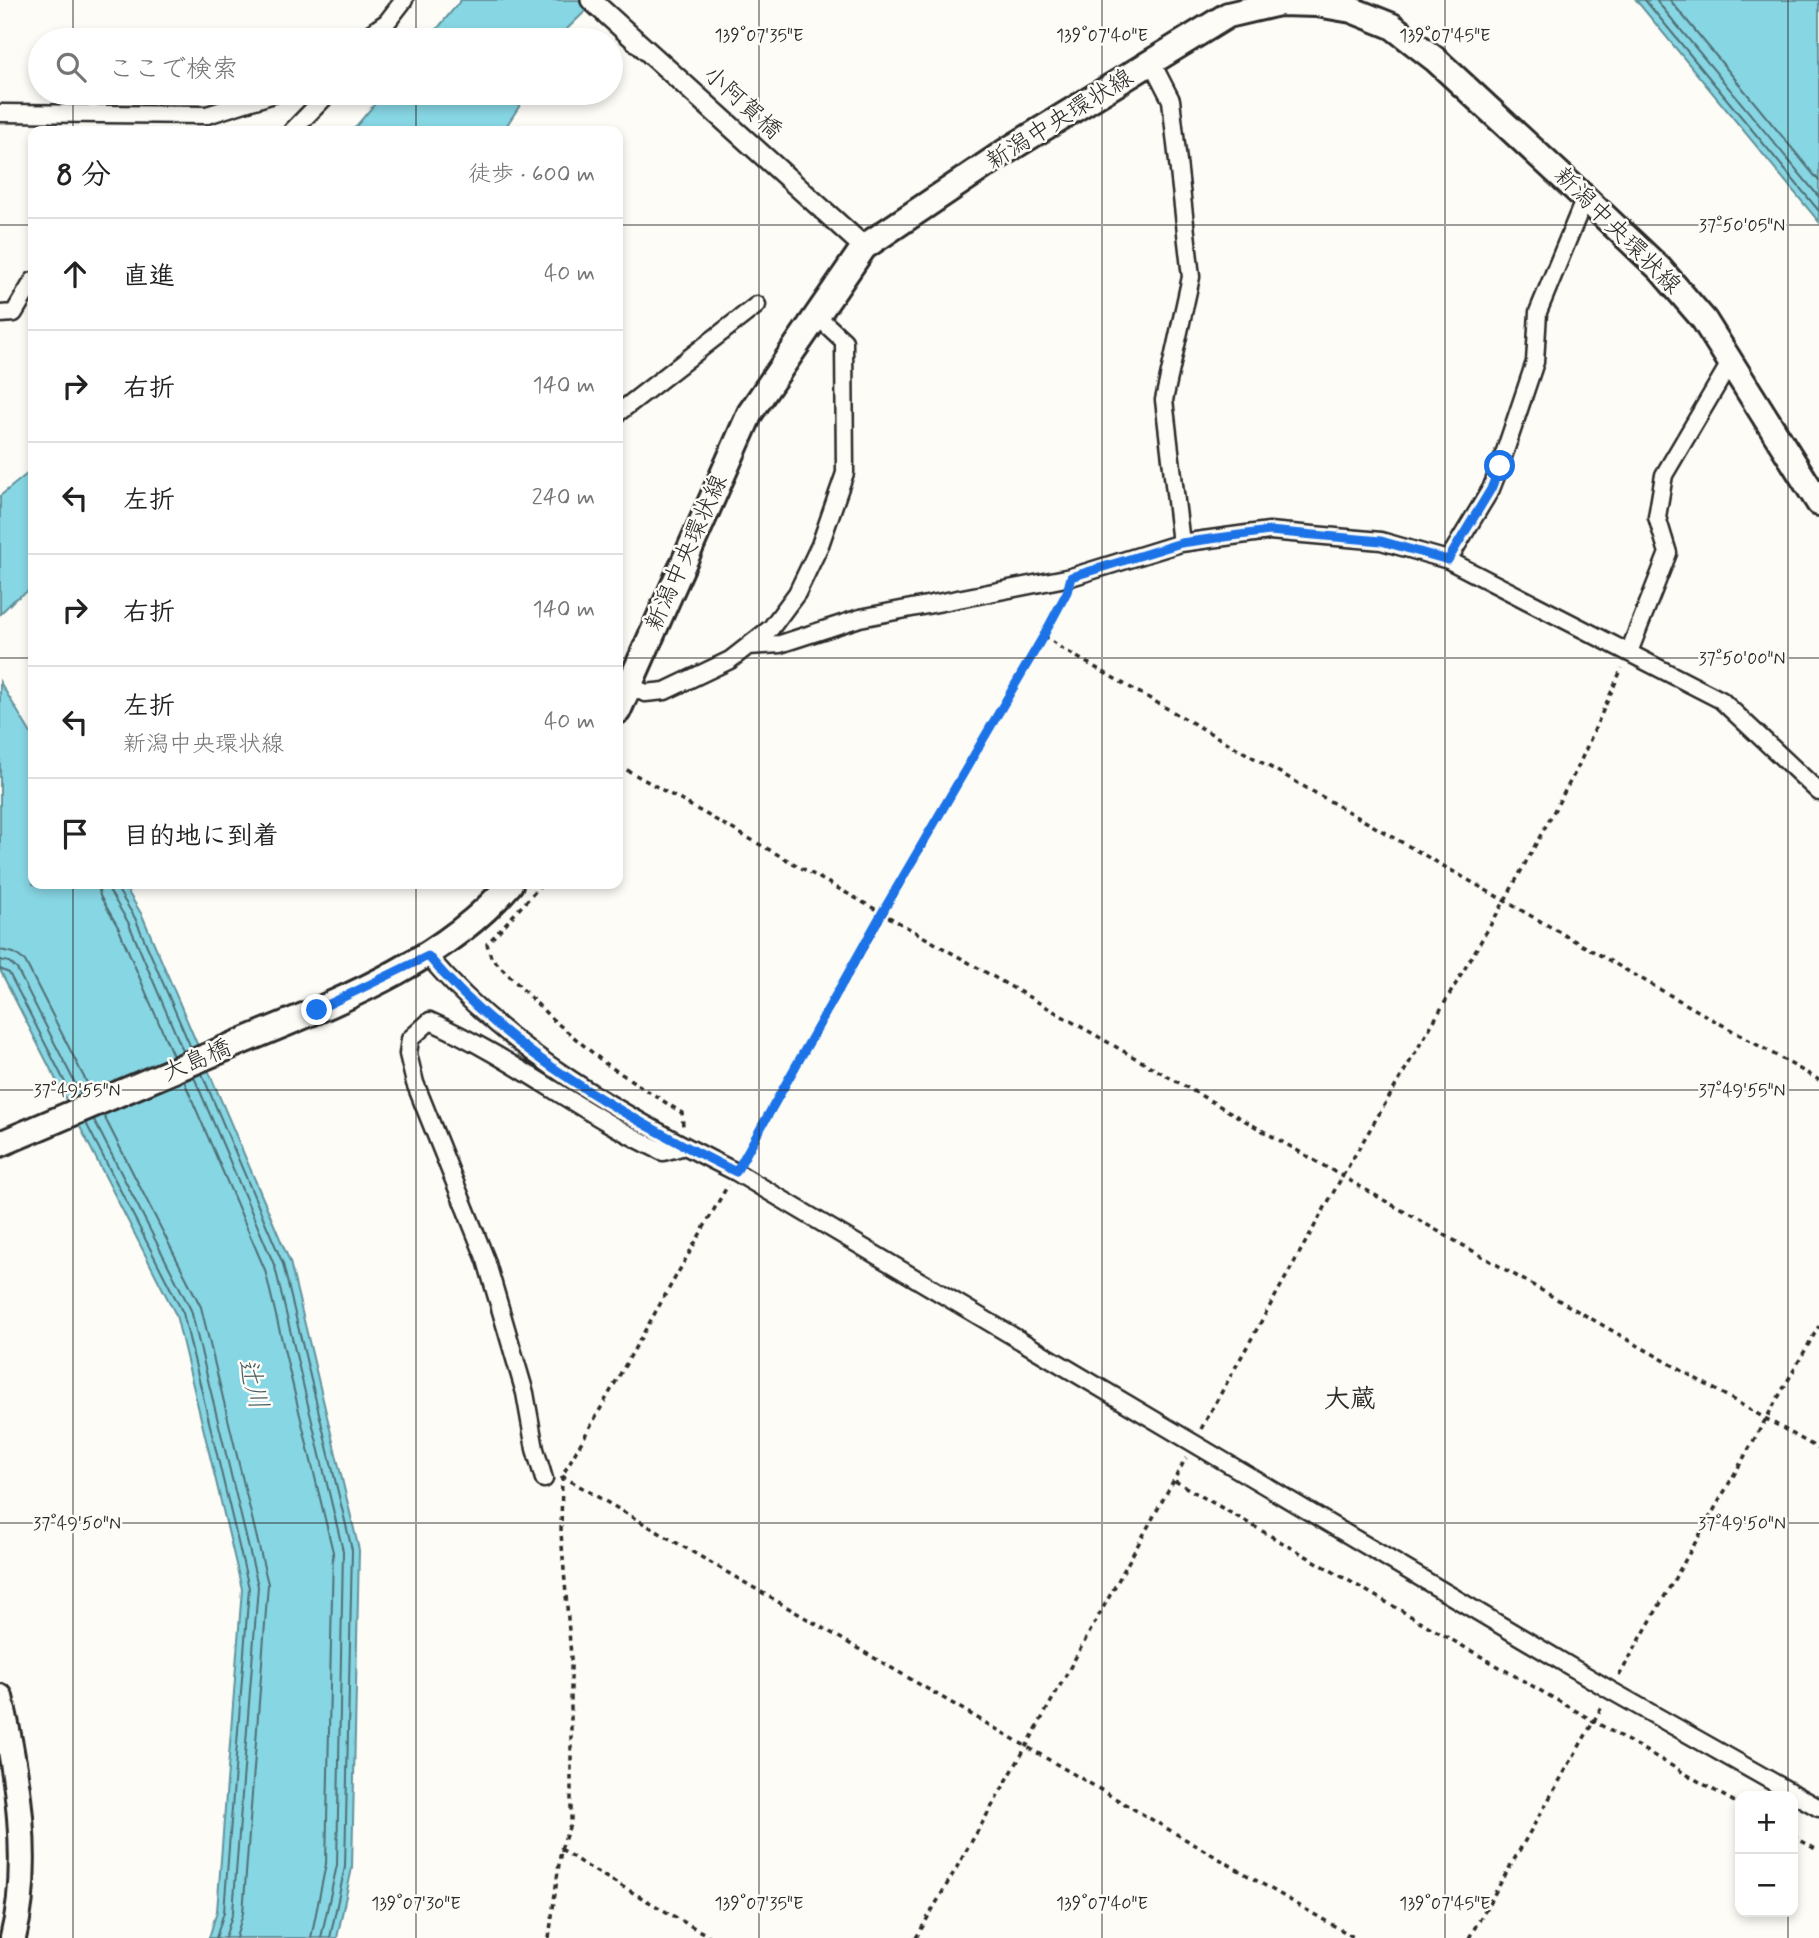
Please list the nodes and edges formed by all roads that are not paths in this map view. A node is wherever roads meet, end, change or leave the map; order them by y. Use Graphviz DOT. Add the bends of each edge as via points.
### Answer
graph roads {
  1 [pos="404,0"];
  2 [pos="591,0"];
  3 [pos="387,22"];
  4 [pos="378,28"];
  5 [pos="382,28"];
  6 [pos="622,28"];
  7 [pos="623,29"];
  8 [pos="1152,63"];
  9 [pos="238,105"];
  10 [pos="317,105"];
  11 [pos="0,113"];
  12 [pos="297,126"];
  13 [pos="1585,198"];
  14 [pos="864,247"];
  15 [pos="28,289"];
  16 [pos="757,305"];
  17 [pos="0,314"];
  18 [pos="816,315"];
  19 [pos="1730,363"];
  20 [pos="623,409"];
  21 [pos="1819,503"];
  22 [pos="1181,543"];
  23 [pos="1448,560"];
  24 [pos="748,646"];
  25 [pos="1629,652"];
  26 [pos="629,685"];
  27 [pos="623,699"];
  28 [pos="1819,792"];
  29 [pos="505,889"];
  30 [pos="428,956"];
  31 [pos="0,1144"];
  32 [pos="685,1146"];
  33 [pos="544,1479"];
  34 [pos="0,1697"];
  35 [pos="1819,1808"];
  36 [pos="13,1938"];
  1 -- 3 [label="street"];
  2 -- 6 [label="street, 小阿賀橋"];
  3 -- 4 [label="street"];
  3 -- 5 [label="street"];
  7 -- 14 [label="street, 小阿賀橋"];
  8 -- 13 [label="main road, 新潟中央環状線" via="1228,15 1279,3 1352,10 1392,26 1436,60"];
  8 -- 14 [label="main road, 新潟中央環状線" via="1011,148"];
  8 -- 22 [label="street" via="1171,100 1191,277 1164,400"];
  9 -- 11 [label="street" via="206,115"];
  10 -- 12 [label="street"];
  13 -- 19 [label="main road, 新潟中央環状線" via="1660,269 1704,320"];
  13 -- 23 [label="street" via="1538,312 1535,362 1500,466"];
  14 -- 18 [label="main road, 新潟中央環状線"];
  15 -- 17 [label="street" via="14,313"];
  16 -- 20 [label="street"];
  18 -- 24 [label="street" via="844,341 845,473 820,545 797,593 771,628"];
  18 -- 26 [label="main road, 新潟中央環状線" via="750,412"];
  19 -- 21 [label="main road, 新潟中央環状線"];
  19 -- 25 [label="street" via="1664,474 1657,517 1668,553"];
  22 -- 23 [label="street" via="1269,531 1381,541"];
  22 -- 24 [label="street" via="1071,577 860,618 780,644"];
  23 -- 25 [label="street"];
  24 -- 26 [label="street" via="730,660 665,691 645,693"];
  25 -- 28 [label="street" via="1721,700"];
  26 -- 27 [label="main road, 新潟中央環状線"];
  29 -- 30 [label="main road"];
  30 -- 31 [label="main road, 大島橋" via="317,1010"];
  30 -- 32 [label="street" via="489,1018 563,1074"];
  32 -- 33 [label="street" via="663,1152 626,1135 463,1035 430,1021 410,1039 408,1054 415,1083 490,1273 526,1393"];
  32 -- 35 [label="street"];
  34 -- 36 [label="main road" via="21,1823"];
}
